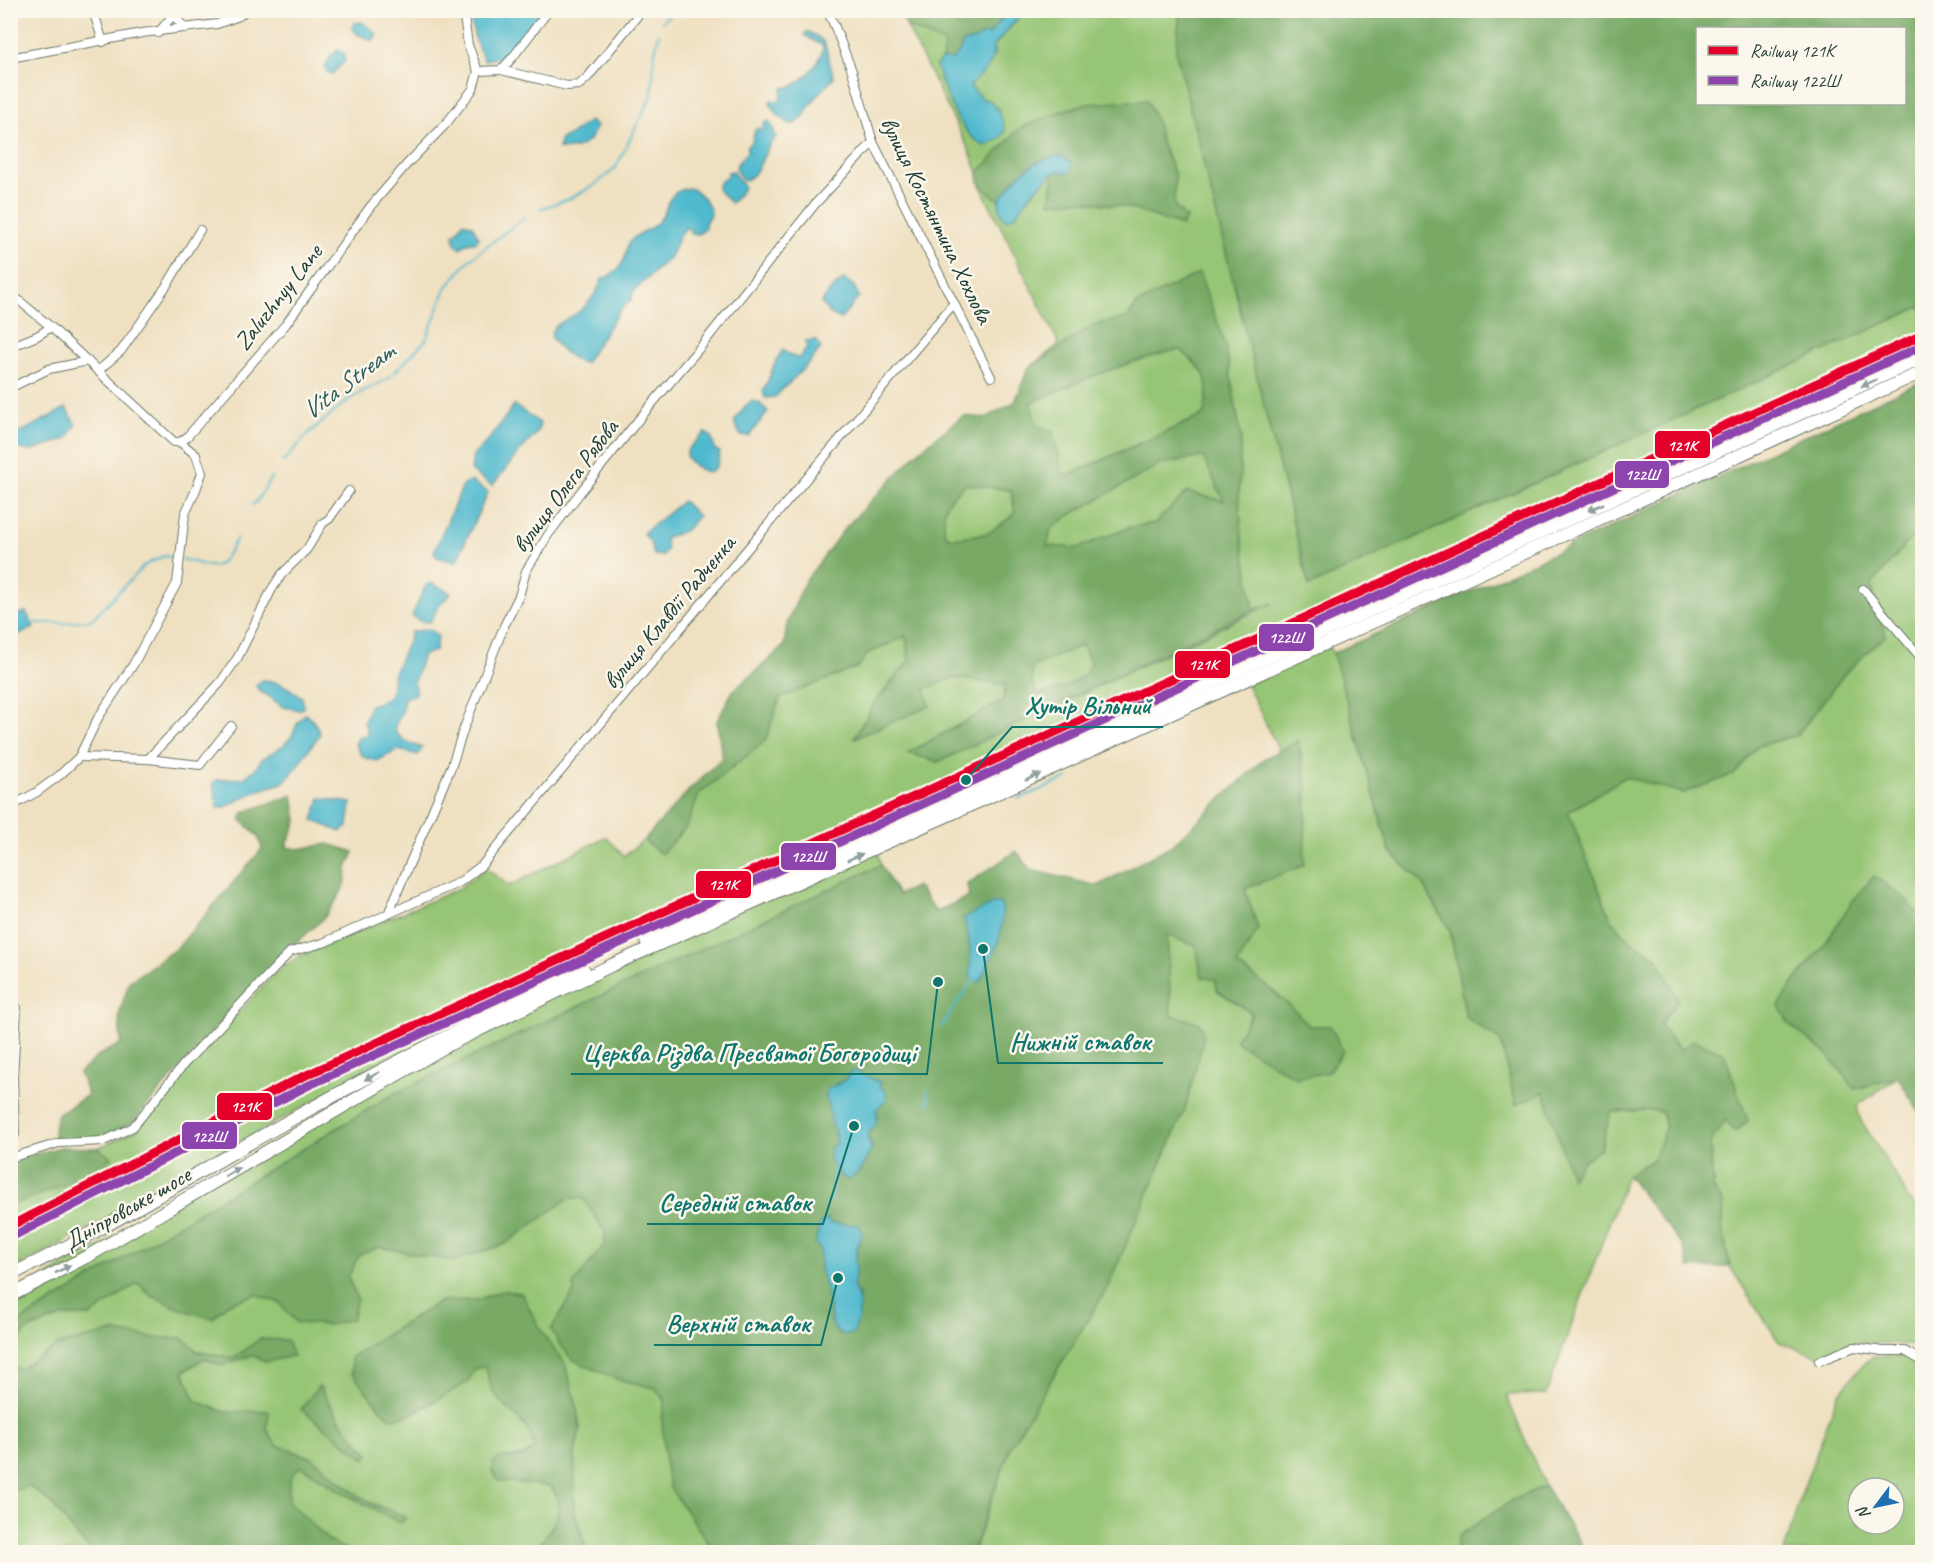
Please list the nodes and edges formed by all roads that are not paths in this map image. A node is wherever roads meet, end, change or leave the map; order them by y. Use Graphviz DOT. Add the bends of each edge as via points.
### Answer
graph roads {
  1 [pos="93,10"];
  2 [pos="246,10"];
  3 [pos="463,10"];
  4 [pos="549,10"];
  5 [pos="827,10"];
  6 [pos="174,13"];
  7 [pos="638,15"];
  8 [pos="185,28"];
  9 [pos="158,33"];
  10 [pos="103,42"];
  11 [pos="10,58"];
  12 [pos="501,70"];
  13 [pos="478,71"];
  14 [pos="873,142"];
  15 [pos="200,230"];
  16 [pos="10,293"];
  17 [pos="954,303"];
  18 [pos="51,327"];
  19 [pos="10,347"];
  20 [pos="1923,358"];
  21 [pos="88,361"];
  22 [pos="98,371"];
  23 [pos="1923,372"];
  24 [pos="991,376"];
  25 [pos="10,388"];
  26 [pos="180,442"];
  27 [pos="349,491"];
  28 [pos="1863,589"];
  29 [pos="1923,659"];
  30 [pos="231,726"];
  31 [pos="79,757"];
  32 [pos="148,759"];
  33 [pos="10,807"];
  34 [pos="388,914"];
  35 [pos="10,1008"];
  36 [pos="10,1146"];
  37 [pos="10,1158"];
  38 [pos="10,1275"];
  39 [pos="10,1296"];
  40 [pos="1819,1361"];
  41 [pos="1923,1361"];
  1 -- 10 [label="street"];
  2 -- 8 [label="street" via="217,24"];
  3 -- 13 [label="street" via="468,45"];
  4 -- 12 [label="street"];
  5 -- 14 [label="street, вулиця Костянтина Хохлова" via="852,71"];
  6 -- 8 [label="street"];
  6 -- 9 [label="street"];
  7 -- 12 [label="street" via="579,85 567,86"];
  8 -- 9 [label="street"];
  9 -- 10 [label="street"];
  10 -- 11 [label="street"];
  12 -- 13 [label="street"];
  13 -- 26 [label="street, Zaluzhnyy Lane" via="473,89 370,207 286,324"];
  14 -- 17 [label="street, вулиця Костянтина Хохлова"];
  14 -- 34 [label="street, вулиця Олега Рябова" via="816,203 640,418 548,535 525,571 519,596 448,776"];
  15 -- 22 [label="street" via="121,351"];
  16 -- 18 [label="street"];
  17 -- 24 [label="street, вулиця Костянтина Хохлова"];
  17 -- 34 [label="street, вулиця Клавдії Радченка" via="482,865 460,882"];
  18 -- 19 [label="street"];
  18 -- 21 [label="street"];
  20 -- 38 [label="main road, Дніпровське шосе, one-way" via="496,1011"];
  21 -- 22 [label="street"];
  21 -- 25 [label="street" via="49,369"];
  22 -- 26 [label="street" via="174,442"];
  39 -- 23 [label="main road, Дніпровське шосе, one-way" via="90,1255 448,1046 612,965"];
  26 -- 31 [label="street" via="196,455 202,472 185,514 177,584"];
  27 -- 32 [label="street" via="322,523 307,549 282,574 220,683"];
  28 -- 29 [label="street"];
  30 -- 32 [label="street" via="200,765"];
  31 -- 32 [label="street"];
  31 -- 33 [label="street" via="45,787"];
  34 -- 37 [label="street, вулиця Клавдії Радченка" via="323,943 290,952 184,1064 133,1127 104,1141 58,1143"];
  35 -- 36 [label="street" via="17,1008 15,1134"];
  40 -- 41 [label="street" via="1854,1347 1905,1351"];
}
